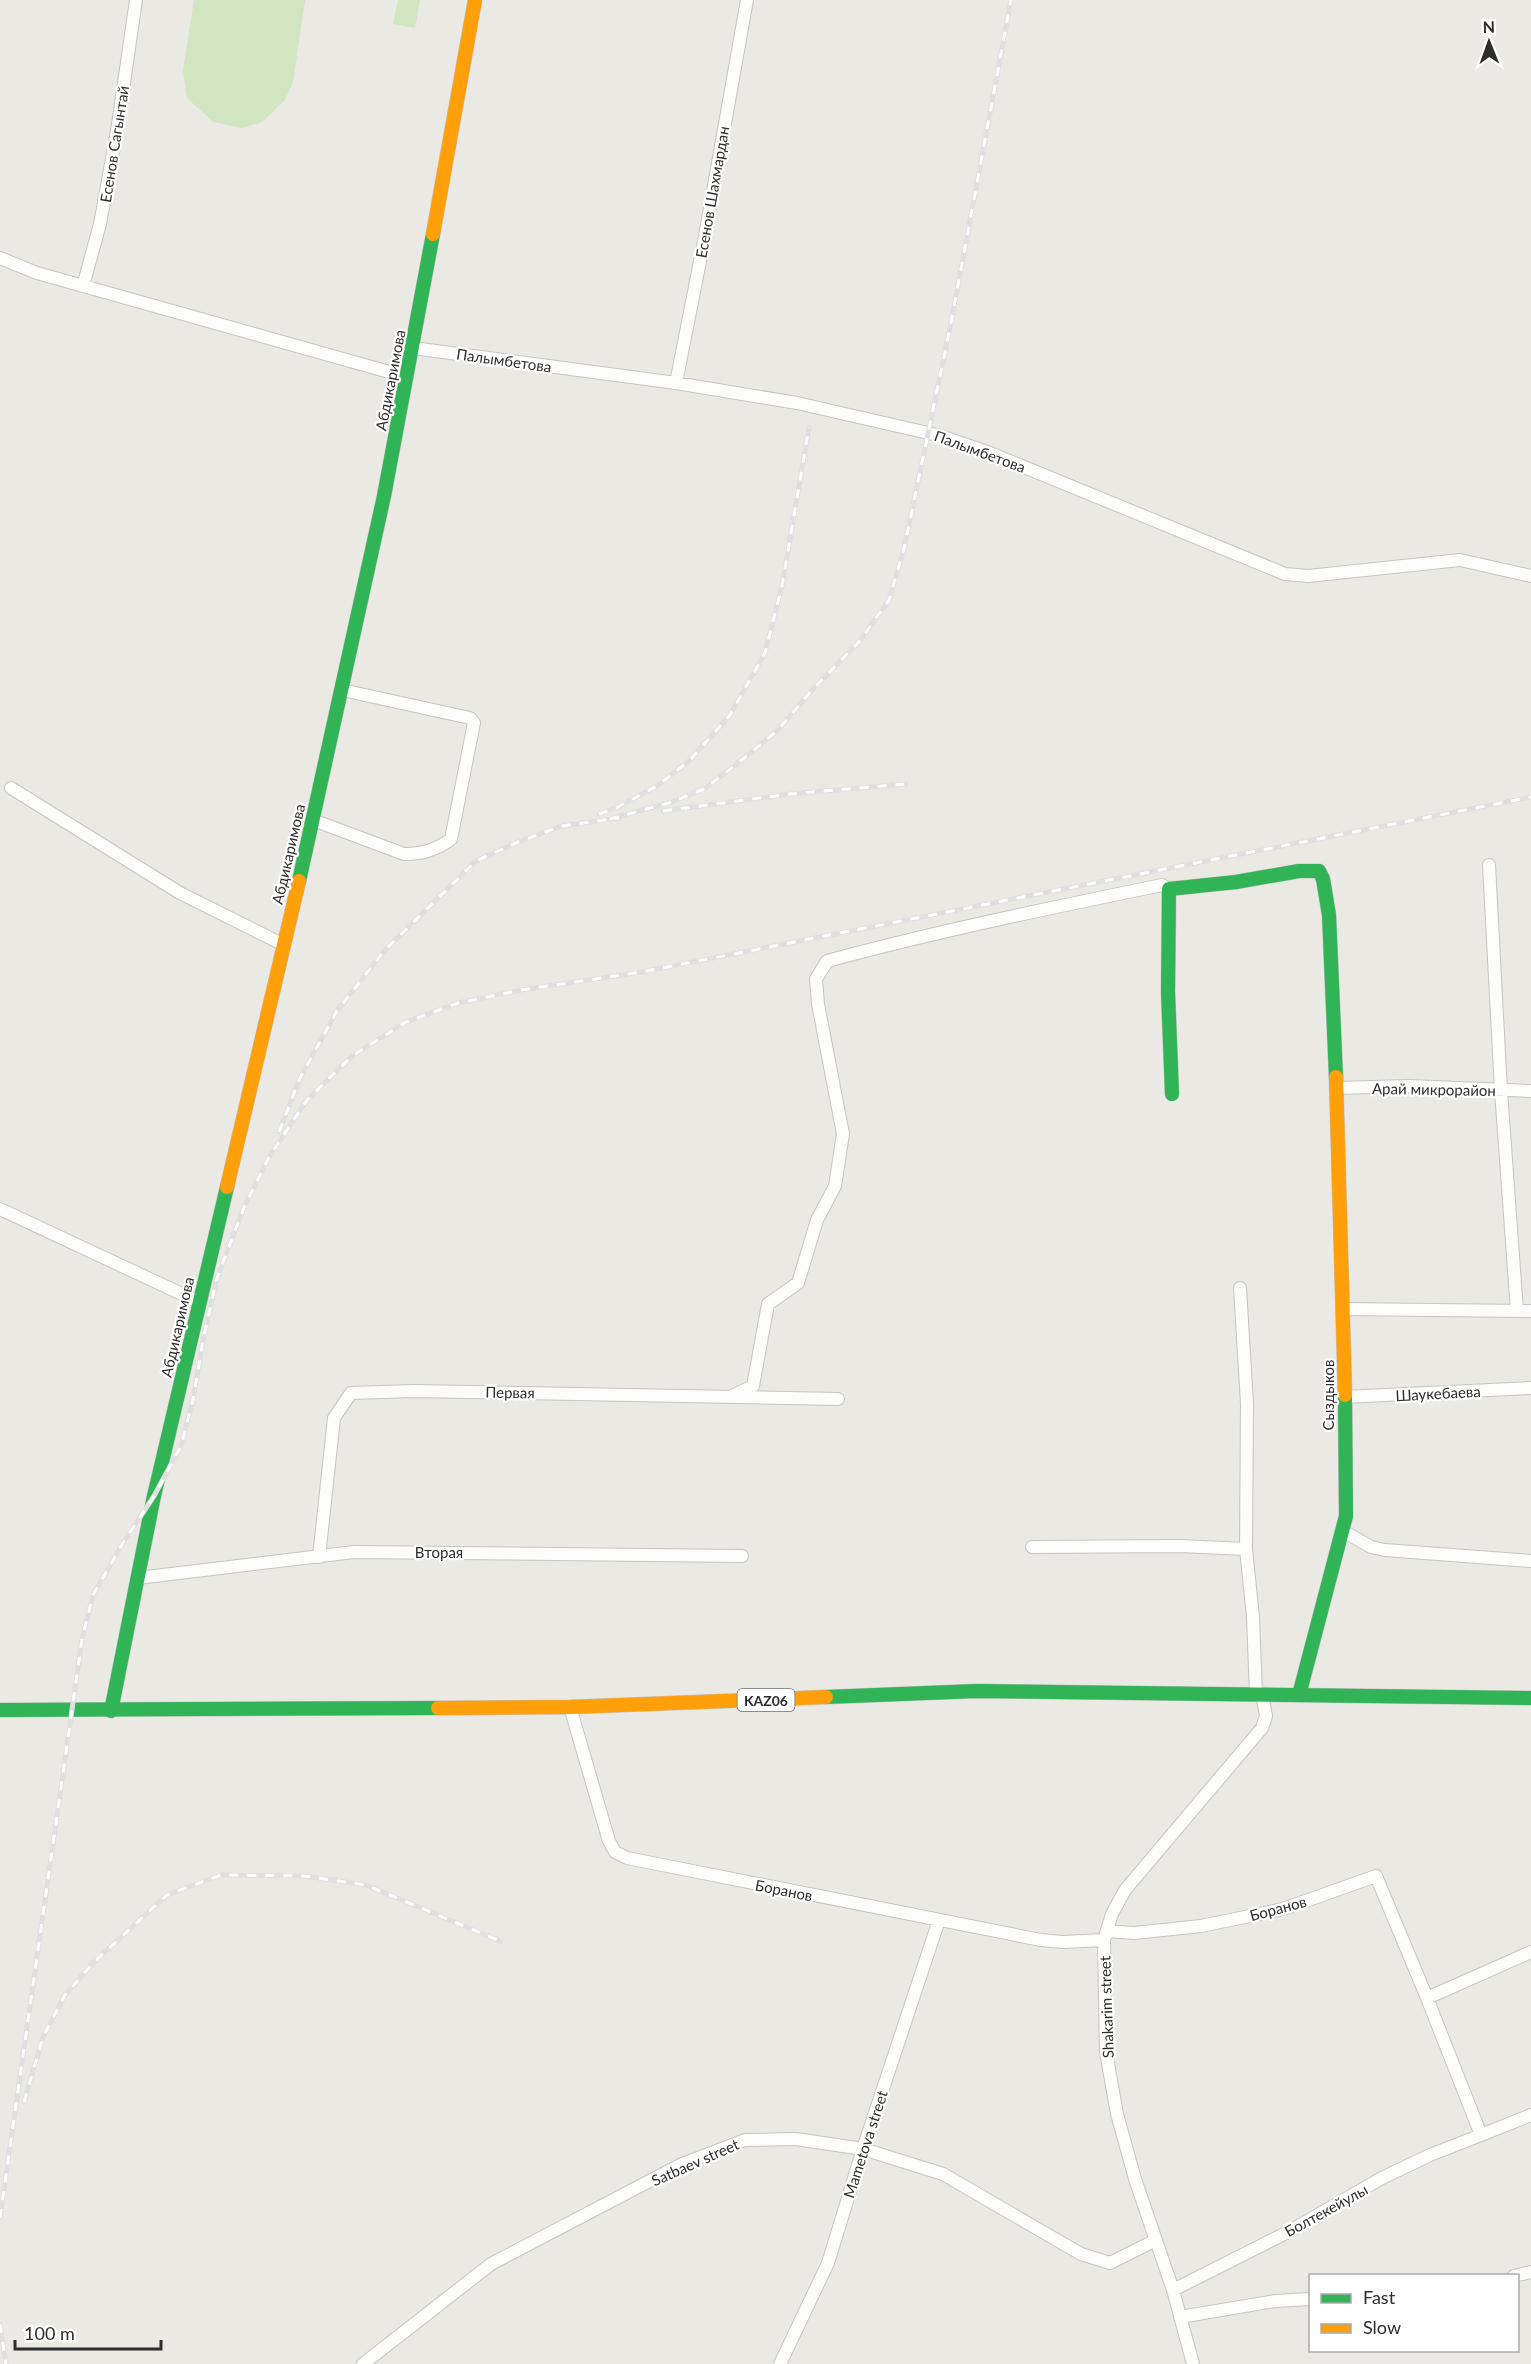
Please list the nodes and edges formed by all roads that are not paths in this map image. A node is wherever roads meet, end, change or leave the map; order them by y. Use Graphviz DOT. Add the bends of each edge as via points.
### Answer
graph roads {
  1 [pos="136,0"];
  2 [pos="475,0"];
  3 [pos="747,0"];
  4 [pos="0,258"];
  5 [pos="83,286"];
  6 [pos="413,348"];
  7 [pos="407,377"];
  8 [pos="676,383"];
  9 [pos="1531,576"];
  10 [pos="342,690"];
  11 [pos="11,788"];
  12 [pos="313,820"];
  13 [pos="1489,865"];
  14 [pos="1169,889"];
  15 [pos="284,945"];
  16 [pos="1336,1088"];
  17 [pos="1501,1091"];
  18 [pos="1531,1091"];
  19 [pos="1172,1094"];
  20 [pos="0,1209"];
  21 [pos="1240,1288"];
  22 [pos="199,1302"];
  23 [pos="1342,1309"];
  24 [pos="1517,1311"];
  25 [pos="1531,1311"];
  26 [pos="1531,1388"];
  27 [pos="729,1397"];
  28 [pos="1344,1397"];
  29 [pos="838,1400"];
  30 [pos="1343,1531"];
  31 [pos="1032,1547"];
  32 [pos="1246,1549"];
  33 [pos="742,1556"];
  34 [pos="319,1557"];
  35 [pos="1531,1561"];
  36 [pos="138,1578"];
  37 [pos="1259,1694"];
  38 [pos="1299,1695"];
  39 [pos="1531,1698"];
  40 [pos="570,1707"];
  41 [pos="0,1710"];
  42 [pos="111,1711"];
  43 [pos="939,1920"];
  44 [pos="1106,1935"];
  45 [pos="1531,1952"];
  46 [pos="1427,1998"];
  47 [pos="1531,2115"];
  48 [pos="1481,2135"];
  49 [pos="863,2149"];
  50 [pos="1156,2240"];
  51 [pos="1173,2290"];
  52 [pos="1309,2299"];
  53 [pos="1180,2317"];
  54 [pos="363,2364"];
  55 [pos="780,2364"];
  56 [pos="1193,2364"];
  1 -- 5 [label="street, Есенов Сагынтай" via="103,212"];
  2 -- 6 [label="main road, Абдикаримова"];
  3 -- 8 [label="street, Есенов Шахмардан"];
  4 -- 5 [label="street"];
  5 -- 7 [label="street"];
  6 -- 7 [label="main road, Абдикаримова"];
  6 -- 8 [label="street, Палымбетова"];
  7 -- 10 [label="main road, Абдикаримова"];
  8 -- 9 [label="street, Палымбетова" via="798,403 937,435 1285,574 1308,576 1460,560"];
  10 -- 12 [label="main road, Абдикаримова"];
  10 -- 12 [label="street" via="470,718 474,723 451,839 415,855 404,854"];
  11 -- 15 [label="street" via="180,893"];
  12 -- 15 [label="main road, Абдикаримова"];
  13 -- 17 [label="street"];
  14 -- 16 [label="main road, Сыздыков" via="1319,871 1329,915"];
  14 -- 19 [label="main road" via="1168,1035"];
  14 -- 27 [label="street" via="1162,885 1023,913 827,961 816,979 843,1134 835,1186 818,1220 798,1283 768,1304 753,1386"];
  15 -- 22 [label="main road, Абдикаримова"];
  16 -- 17 [label="street, Арай микрорайон" via="1410,1086"];
  16 -- 23 [label="main road, Сыздыков"];
  17 -- 18 [label="street, Арай микрорайон"];
  17 -- 24 [label="street"];
  20 -- 22 [label="street"];
  21 -- 32 [label="street, Shakarim street" via="1248,1404"];
  22 -- 36 [label="main road, Абдикаримова"];
  23 -- 24 [label="street"];
  23 -- 28 [label="main road, Сыздыков"];
  24 -- 25 [label="street"];
  26 -- 28 [label="street, Шаукебаева"];
  27 -- 29 [label="street, Первая"];
  27 -- 34 [label="street, Первая" via="351,1393 334,1418"];
  28 -- 30 [label="main road, Сыздыков"];
  30 -- 35 [label="street" via="1385,1550"];
  30 -- 38 [label="main road, Сыздыков"];
  31 -- 32 [label="street"];
  32 -- 37 [label="street, Shakarim street"];
  33 -- 34 [label="street, Вторая" via="354,1552"];
  34 -- 36 [label="street, Вторая"];
  36 -- 42 [label="main road, Абдикаримова"];
  37 -- 38 [label="main road, KАZ06"];
  37 -- 40 [label="main road, KАZ06" via="977,1691"];
  37 -- 44 [label="street, Shakarim street" via="1266,1716 1262,1728 1125,1890"];
  38 -- 39 [label="main road, KАZ06"];
  40 -- 42 [label="main road, KАZ06"];
  40 -- 43 [label="street, Боранов" via="615,1852 627,1858"];
  41 -- 42 [label="main road, KАZ06"];
  43 -- 44 [label="street, Боранов" via="1063,1942"];
  43 -- 49 [label="street, Mametova street"];
  44 -- 46 [label="street, Боранов" via="1201,1926 1283,1909 1376,1876"];
  44 -- 50 [label="street, Shakarim street" via="1106,2052 1117,2114"];
  45 -- 46 [label="street"];
  46 -- 48 [label="street"];
  47 -- 48 [label="street, Болтекейулы"];
  48 -- 51 [label="street, Болтекейулы" via="1382,2178 1290,2231"];
  49 -- 50 [label="street, Satbaev street" via="943,2174 1081,2254 1110,2263"];
  49 -- 54 [label="street, Satbaev street" via="796,2139 745,2140 682,2164 491,2264"];
  49 -- 55 [label="street, Mametova street" via="828,2263"];
  50 -- 51 [label="street, Shakarim street"];
  51 -- 53 [label="street, Shakarim street"];
  52 -- 53 [label="street"];
  53 -- 56 [label="street, Shakarim street"];
}
